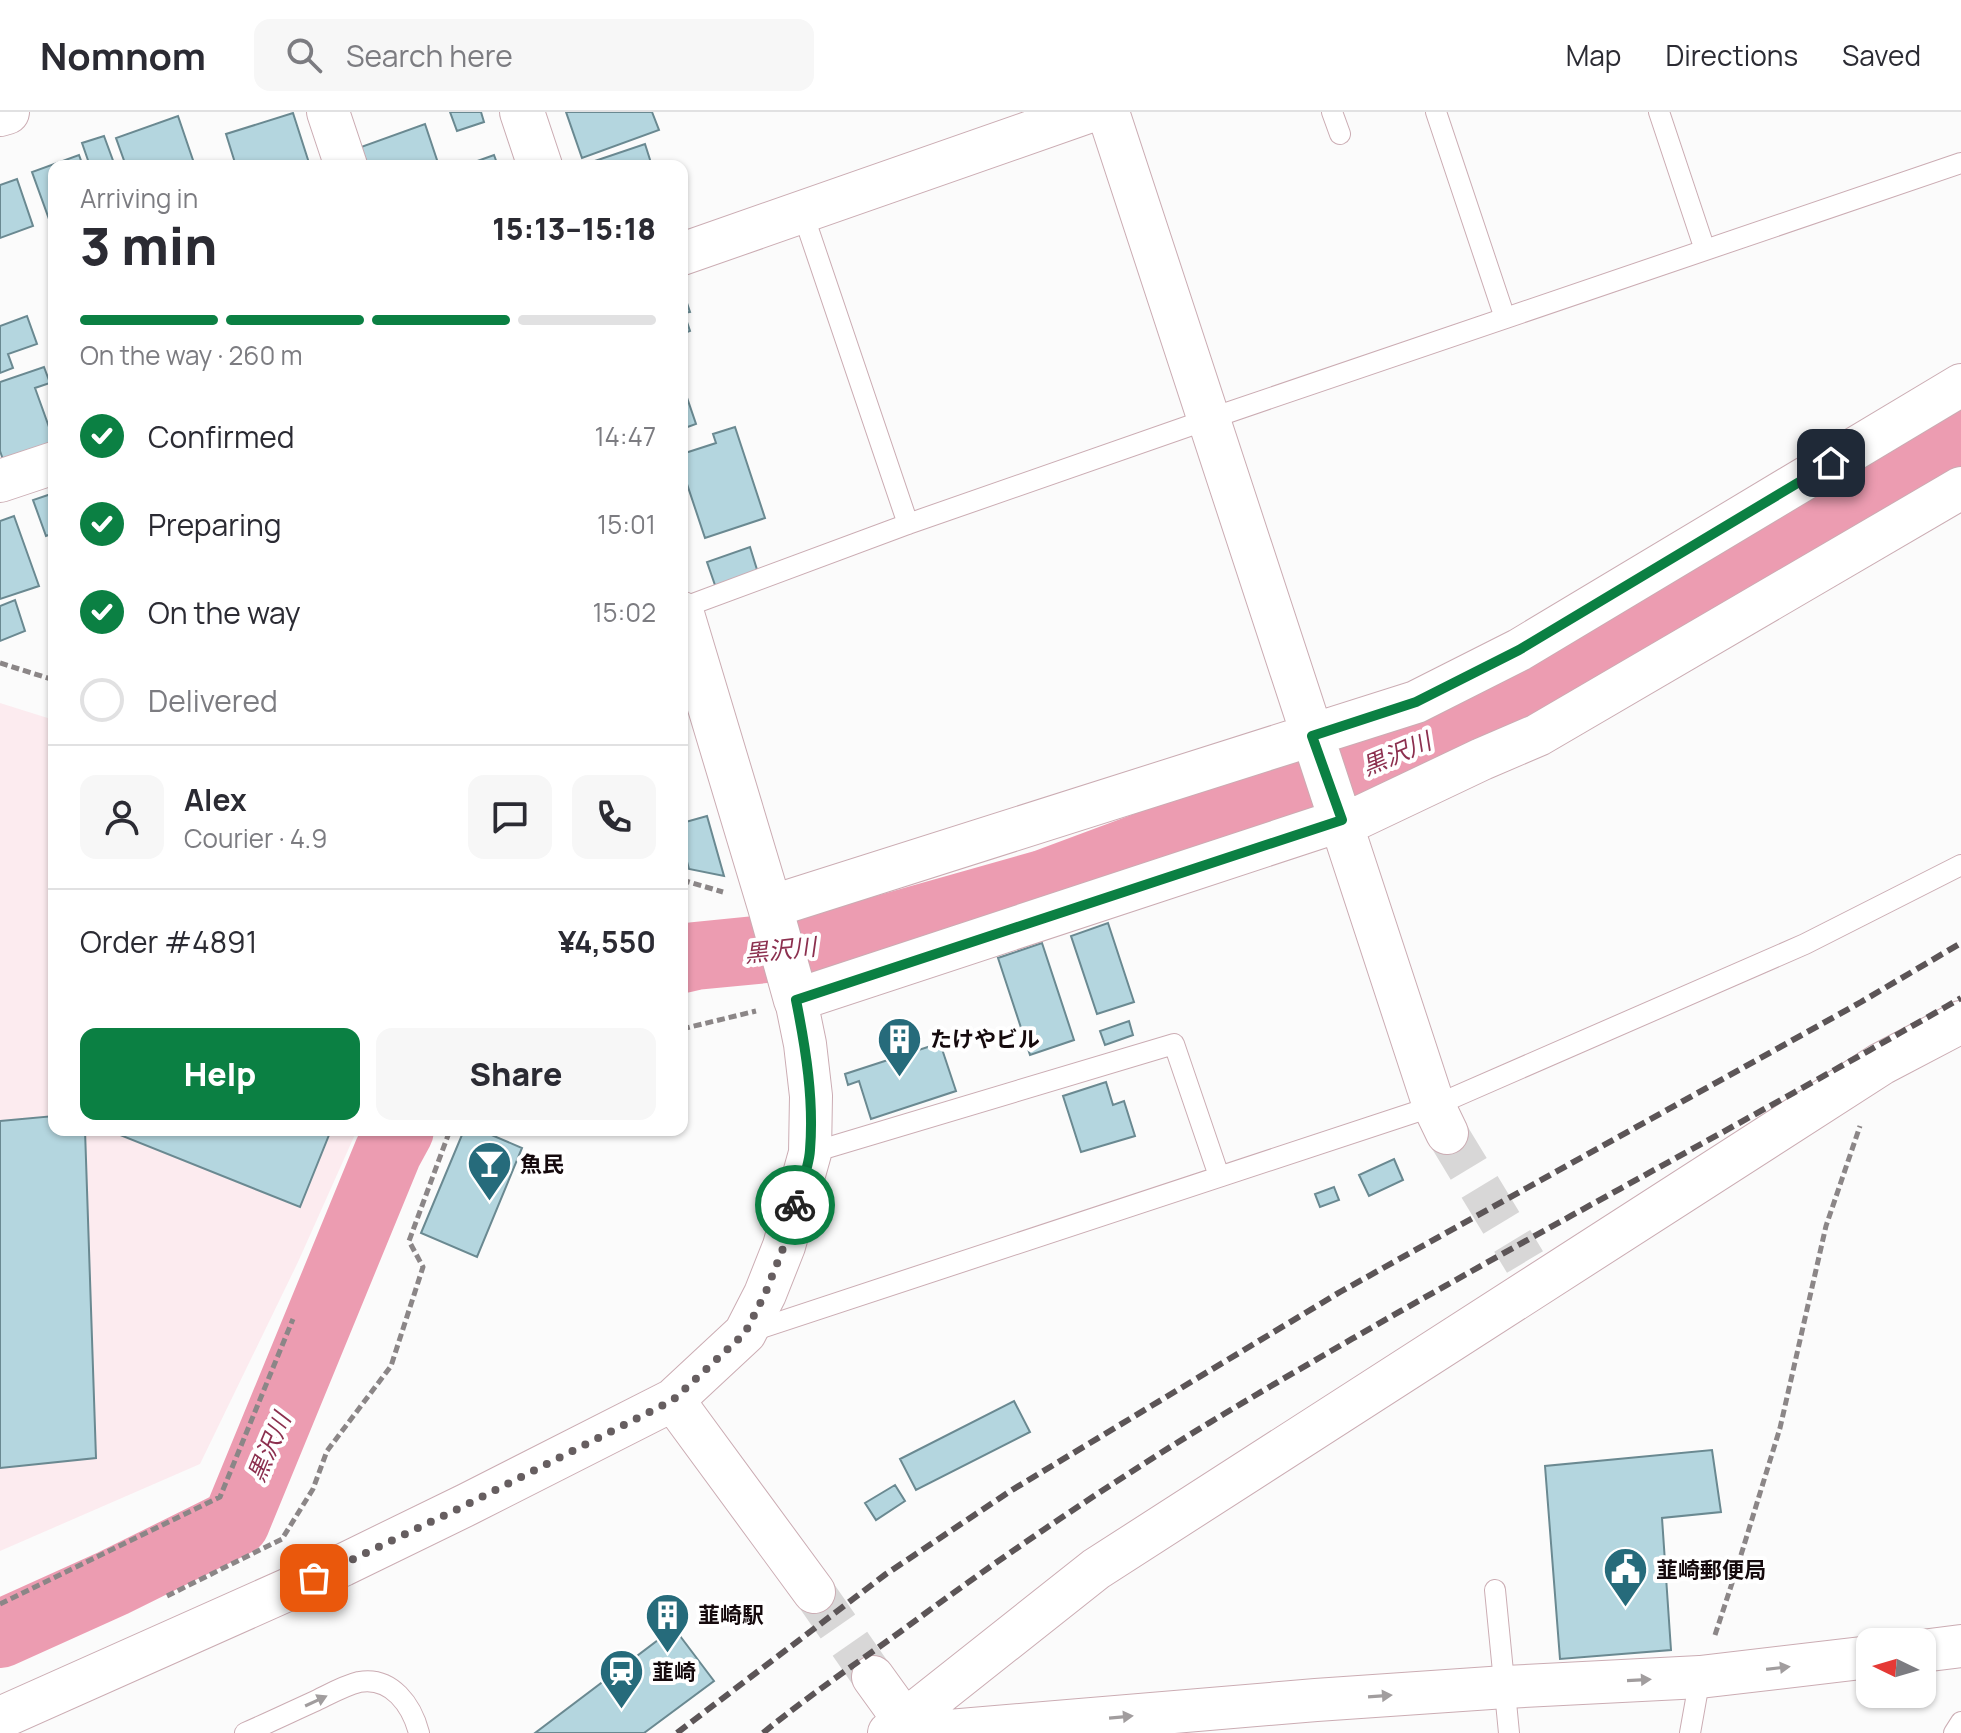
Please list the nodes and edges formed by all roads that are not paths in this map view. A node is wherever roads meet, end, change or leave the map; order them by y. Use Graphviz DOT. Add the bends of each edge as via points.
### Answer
graph roads {
  1 [pos="7,112"];
  2 [pos="328,112"];
  3 [pos="522,112"];
  4 [pos="1088,112"];
  5 [pos="1108,112"];
  6 [pos="1332,112"];
  7 [pos="1436,112"];
  8 [pos="1659,112"];
  9 [pos="0,114"];
  10 [pos="1340,134"];
  11 [pos="344,160"];
  12 [pos="538,160"];
  13 [pos="1961,163"];
  14 [pos="802,211"];
  15 [pos="1705,250"];
  16 [pos="688,252"];
  17 [pos="1505,318"];
  18 [pos="1961,385"];
  19 [pos="1209,419"];
  20 [pos="48,465"];
  21 [pos="0,481"];
  22 [pos="1961,488"];
  23 [pos="908,524"];
  24 [pos="688,609"];
  25 [pos="688,631"];
  26 [pos="1312,736"];
  27 [pos="1342,822"];
  28 [pos="1961,865"];
  29 [pos="770,907"];
  30 [pos="796,1000"];
  31 [pos="1961,1022"];
  32 [pos="1441,1120"];
  33 [pos="810,1153"];
  34 [pos="1219,1176"];
  35 [pos="745,1333"];
  36 [pos="673,1400"];
  37 [pos="1495,1590"];
  38 [pos="814,1592"];
  39 [pos="1961,1646"];
  40 [pos="1936,1649"];
  41 [pos="1856,1659"];
  42 [pos="873,1677"];
  43 [pos="1700,1677"];
  44 [pos="1505,1687"];
  45 [pos="1317,1717"];
  46 [pos="0,1718"];
  47 [pos="1961,1722"];
  48 [pos="900,1729"];
  49 [pos="245,1733"];
  50 [pos="419,1733"];
  51 [pos="1509,1733"];
  52 [pos="1690,1733"];
  53 [pos="1954,1733"];
  1 -- 9 [label="street"];
  2 -- 11 [label="street"];
  3 -- 12 [label="street"];
  4 -- 14 [label="street"];
  5 -- 19 [label="street"];
  6 -- 10 [label="lane"];
  7 -- 17 [label="lane"];
  8 -- 15 [label="lane"];
  13 -- 15 [label="lane"];
  14 -- 16 [label="street"];
  14 -- 23 [label="lane"];
  15 -- 17 [label="lane"];
  17 -- 19 [label="lane"];
  18 -- 26 [label="street" via="1519,650 1416,702"];
  19 -- 23 [label="lane"];
  19 -- 26 [label="street"];
  20 -- 21 [label="street"];
  22 -- 27 [label="street" via="1538,735"];
  23 -- 24 [label="lane"];
  25 -- 29 [label="street"];
  26 -- 27 [label="street"];
  26 -- 29 [label="street"];
  27 -- 30 [label="street"];
  27 -- 32 [label="street"];
  28 -- 32 [label="lane"];
  29 -- 30 [label="street"];
  30 -- 33 [label="street" via="811,1096"];
  31 -- 48 [label="street" via="1532,1272 1096,1569"];
  32 -- 34 [label="lane"];
  33 -- 34 [label="lane" via="1174,1044"];
  33 -- 35 [label="street" via="784,1246"];
  34 -- 35 [label="lane"];
  35 -- 36 [label="street"];
  36 -- 38 [label="street"];
  36 -- 46 [label="street" via="343,1565"];
  37 -- 44 [label="lane"];
  39 -- 40 [label="street"];
  43 -- 41 [label="street, one-way"];
  42 -- 48 [label="street"];
  44 -- 43 [label="street, one-way"];
  43 -- 52 [label="lane"];
  45 -- 44 [label="street, one-way"];
  44 -- 51 [label="lane"];
  48 -- 45 [label="street, one-way"];
  47 -- 53 [label="lane"];
  49 -- 50 [label="lane, one-way" via="367,1681 395,1692 410,1708"];
}
